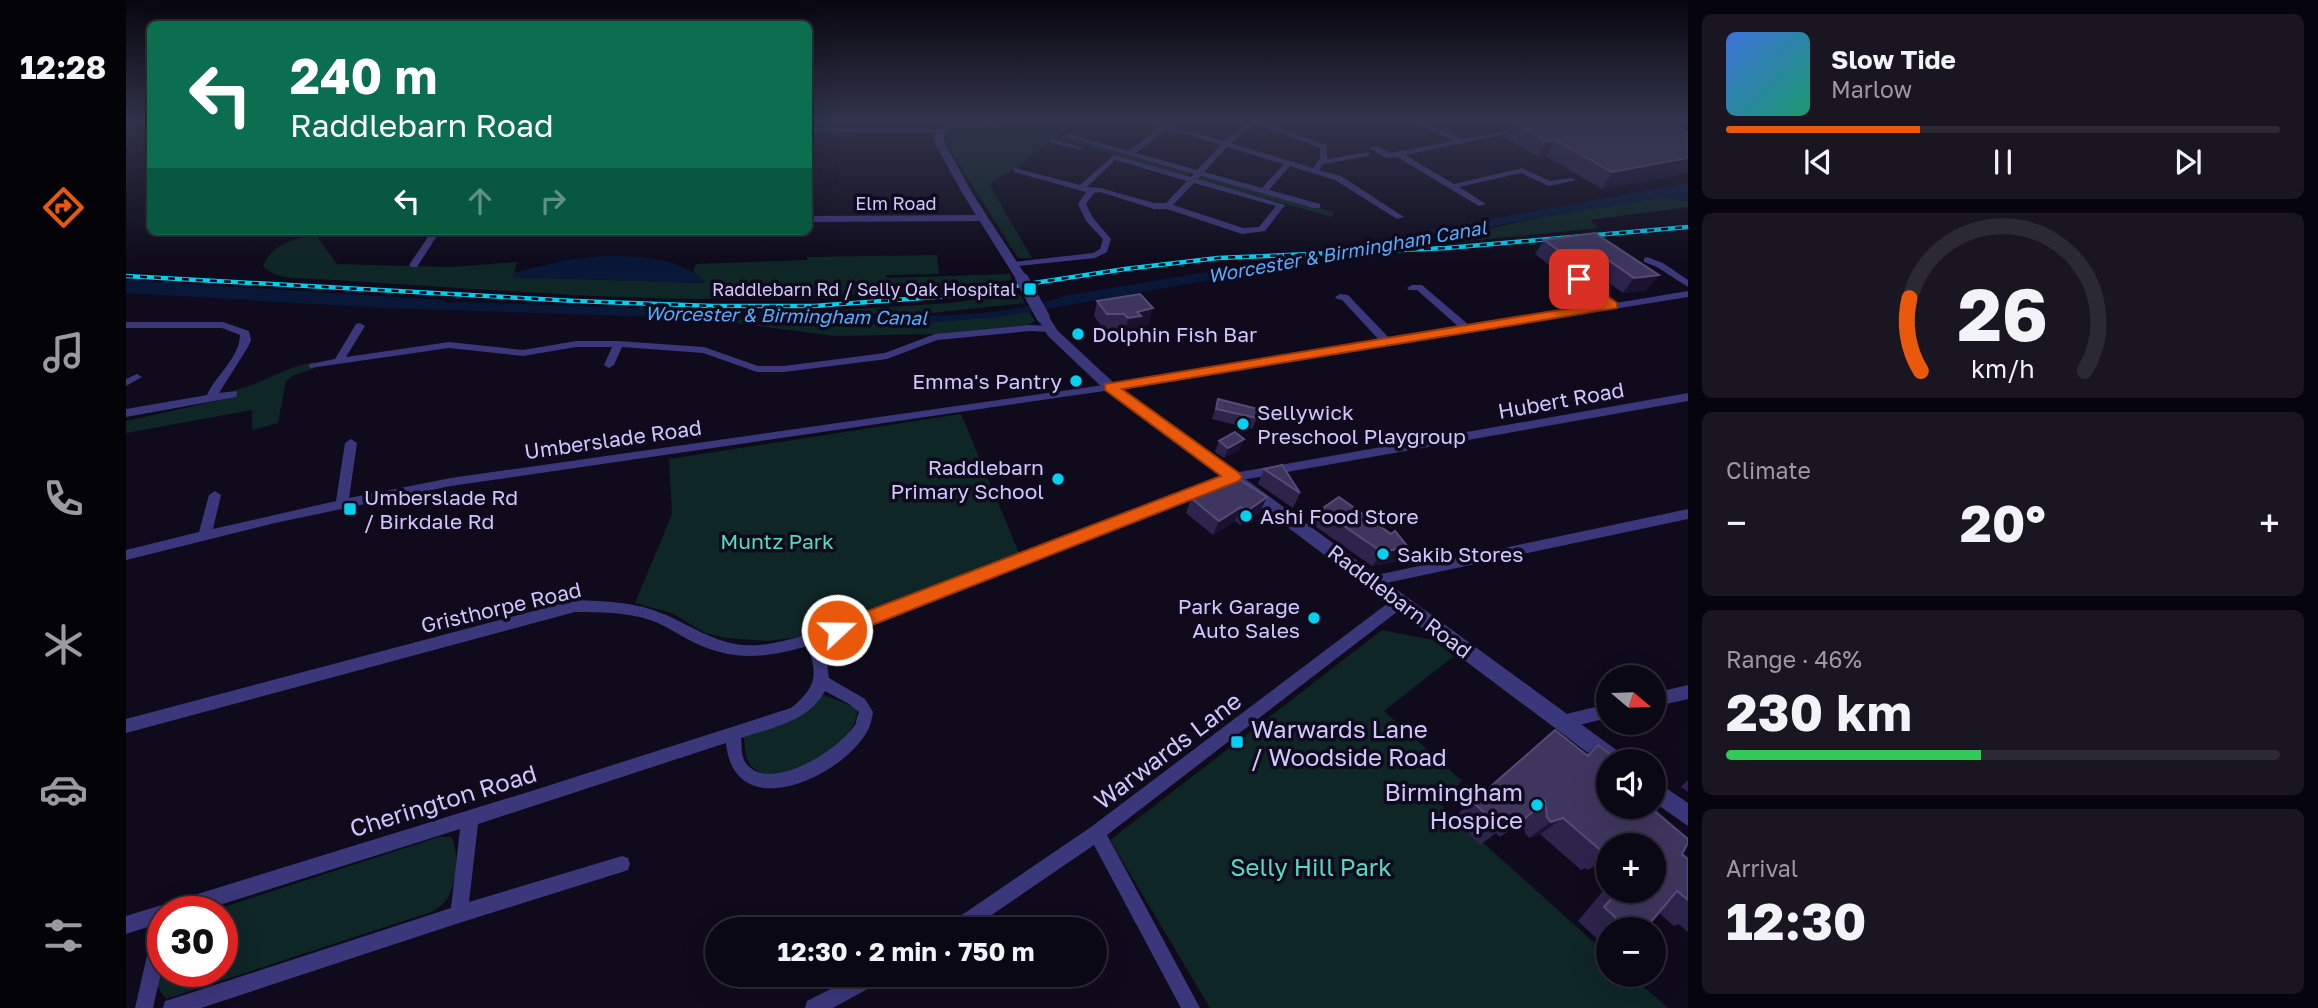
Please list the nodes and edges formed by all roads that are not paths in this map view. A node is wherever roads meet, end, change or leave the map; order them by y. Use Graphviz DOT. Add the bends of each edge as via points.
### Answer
graph roads {
  1 [pos="954,168"];
  2 [pos="1107,168"];
  3 [pos="1151,168"];
  4 [pos="1184,168"];
  5 [pos="1202,168"];
  6 [pos="1284,168"];
  7 [pos="1308,168"];
  8 [pos="1423,168"];
  9 [pos="1509,168"];
  10 [pos="1017,170"];
  11 [pos="1315,170"];
  12 [pos="1198,172"];
  13 [pos="1515,172"];
  14 [pos="1191,180"];
  15 [pos="1572,180"];
  16 [pos="1454,186"];
  17 [pos="1087,189"];
  18 [pos="1264,191"];
  19 [pos="1482,204"];
  20 [pos="1168,206"];
  21 [pos="1318,206"];
  22 [pos="1278,208"];
  23 [pos="1296,209"];
  24 [pos="1400,217"];
  25 [pos="983,218"];
  26 [pos="812,219"];
  27 [pos="433,235"];
  28 [pos="1647,260"];
  29 [pos="414,265"];
  30 [pos="1013,265"];
  31 [pos="1579,279"];
  32 [pos="1688,284"];
  33 [pos="1412,288"];
  34 [pos="1688,294"];
  35 [pos="1340,297"];
  36 [pos="1613,305"];
  37 [pos="1047,323"];
  38 [pos="126,325"];
  39 [pos="1466,328"];
  40 [pos="352,331"];
  41 [pos="1386,341"];
  42 [pos="618,344"];
  43 [pos="339,361"];
  44 [pos="314,366"];
  45 [pos="610,367"];
  46 [pos="137,377"];
  47 [pos="126,383"];
  48 [pos="1110,387"];
  49 [pos="232,394"];
  50 [pos="212,396"];
  51 [pos="1688,397"];
  52 [pos="126,413"];
  53 [pos="351,443"];
  54 [pos="1234,477"];
  55 [pos="215,495"];
  56 [pos="342,503"];
  57 [pos="1688,514"];
  58 [pos="205,535"];
  59 [pos="126,555"];
  60 [pos="1373,581"];
  61 [pos="1401,601"];
  62 [pos="813,639"];
  63 [pos="822,682"];
  64 [pos="1688,692"];
  65 [pos="1666,697"];
  66 [pos="1596,714"];
  67 [pos="1562,722"];
  68 [pos="126,726"];
  69 [pos="733,734"];
  70 [pos="1599,749"];
  71 [pos="1666,799"];
  72 [pos="1688,816"];
  73 [pos="470,818"];
  74 [pos="1097,833"];
  75 [pos="622,864"];
  76 [pos="219,896"];
  77 [pos="459,914"];
  78 [pos="974,917"];
  79 [pos="147,919"];
  80 [pos="126,925"];
  81 [pos="149,987"];
  82 [pos="853,987"];
  83 [pos="144,1008"];
  84 [pos="172,1008"];
  85 [pos="814,1008"];
  86 [pos="1191,1008"];
  1 -- 25 [label="street, Raddlebarn Road"];
  2 -- 17 [label="street"];
  3 -- 14 [label="street"];
  4 -- 12 [label="street"];
  5 -- 12 [label="street"];
  6 -- 18 [label="street"];
  7 -- 11 [label="street"];
  8 -- 16 [label="street"];
  9 -- 13 [label="street"];
  10 -- 17 [label="street"];
  11 -- 24 [label="street" via="1338,178"];
  12 -- 14 [label="street"];
  12 -- 18 [label="street"];
  13 -- 15 [label="street" via="1522,170 1549,184"];
  13 -- 16 [label="street"];
  14 -- 20 [label="street"];
  14 -- 22 [label="street"];
  16 -- 19 [label="street"];
  17 -- 20 [label="street"];
  17 -- 30 [label="street" via="1082,204 1107,239 1104,250"];
  18 -- 21 [label="street"];
  20 -- 22 [label="street" via="1242,231 1262,229"];
  22 -- 23 [label="street"];
  25 -- 26 [label="street, Elm Road"];
  25 -- 30 [label="street, Raddlebarn Road"];
  27 -- 29 [label="street"];
  28 -- 32 [label="street" via="1665,264"];
  30 -- 37 [label="street, Raddlebarn Road, bridge"];
  31 -- 36 [label="street"];
  33 -- 39 [label="street" via="1419,287"];
  34 -- 36 [label="street, Umberslade Road"];
  35 -- 41 [label="street"];
  36 -- 39 [label="street, Umberslade Road"];
  37 -- 42 [label="street" via="935,337 887,356 784,369 757,369 704,349"];
  37 -- 48 [label="street, Raddlebarn Road"];
  38 -- 50 [label="street" via="223,325 245,332 246,345"];
  39 -- 41 [label="street, Umberslade Road"];
  40 -- 43 [label="street"];
  41 -- 48 [label="street, Umberslade Road"];
  42 -- 43 [label="street" via="576,344 523,354 430,346"];
  42 -- 45 [label="street"];
  43 -- 44 [label="street"];
  46 -- 47 [label="street"];
  48 -- 54 [label="street, Raddlebarn Road"];
  48 -- 56 [label="street, Umberslade Road" via="485,477"];
  49 -- 50 [label="street"];
  50 -- 52 [label="street"];
  51 -- 54 [label="street, Hubert Road"];
  53 -- 56 [label="street"];
  54 -- 60 [label="street, Raddlebarn Road"];
  54 -- 62 [label="street, Gristhorpe Road"];
  55 -- 58 [label="street"];
  56 -- 58 [label="street, Umberslade Road"];
  57 -- 60 [label="street"];
  58 -- 59 [label="street, Umberslade Road"];
  60 -- 61 [label="street, Raddlebarn Road"];
  61 -- 67 [label="street, Raddlebarn Road"];
  61 -- 74 [label="street, Warwards Lane"];
  62 -- 63 [label="street" via="823,667"];
  62 -- 68 [label="street, Gristhorpe Road" via="774,650 744,651 698,639 648,614 575,606"];
  63 -- 69 [label="street, Cherington Road" via="815,698 796,713"];
  63 -- 69 [label="street" via="859,702 867,715 860,730 826,763 794,778 762,783 749,778 738,764"];
  64 -- 65 [label="street"];
  66 -- 67 [label="street"];
  67 -- 70 [label="street, Raddlebarn Road"];
  69 -- 73 [label="street, Cherington Road"];
  71 -- 72 [label="street"];
  73 -- 76 [label="street, Cherington Road"];
  73 -- 77 [label="street"];
  74 -- 78 [label="street, Warwards Lane"];
  74 -- 86 [label="street"];
  75 -- 77 [label="street"];
  77 -- 84 [label="street"];
  79 -- 80 [label="street"];
  81 -- 83 [label="street"];
  82 -- 85 [label="street"];
}
